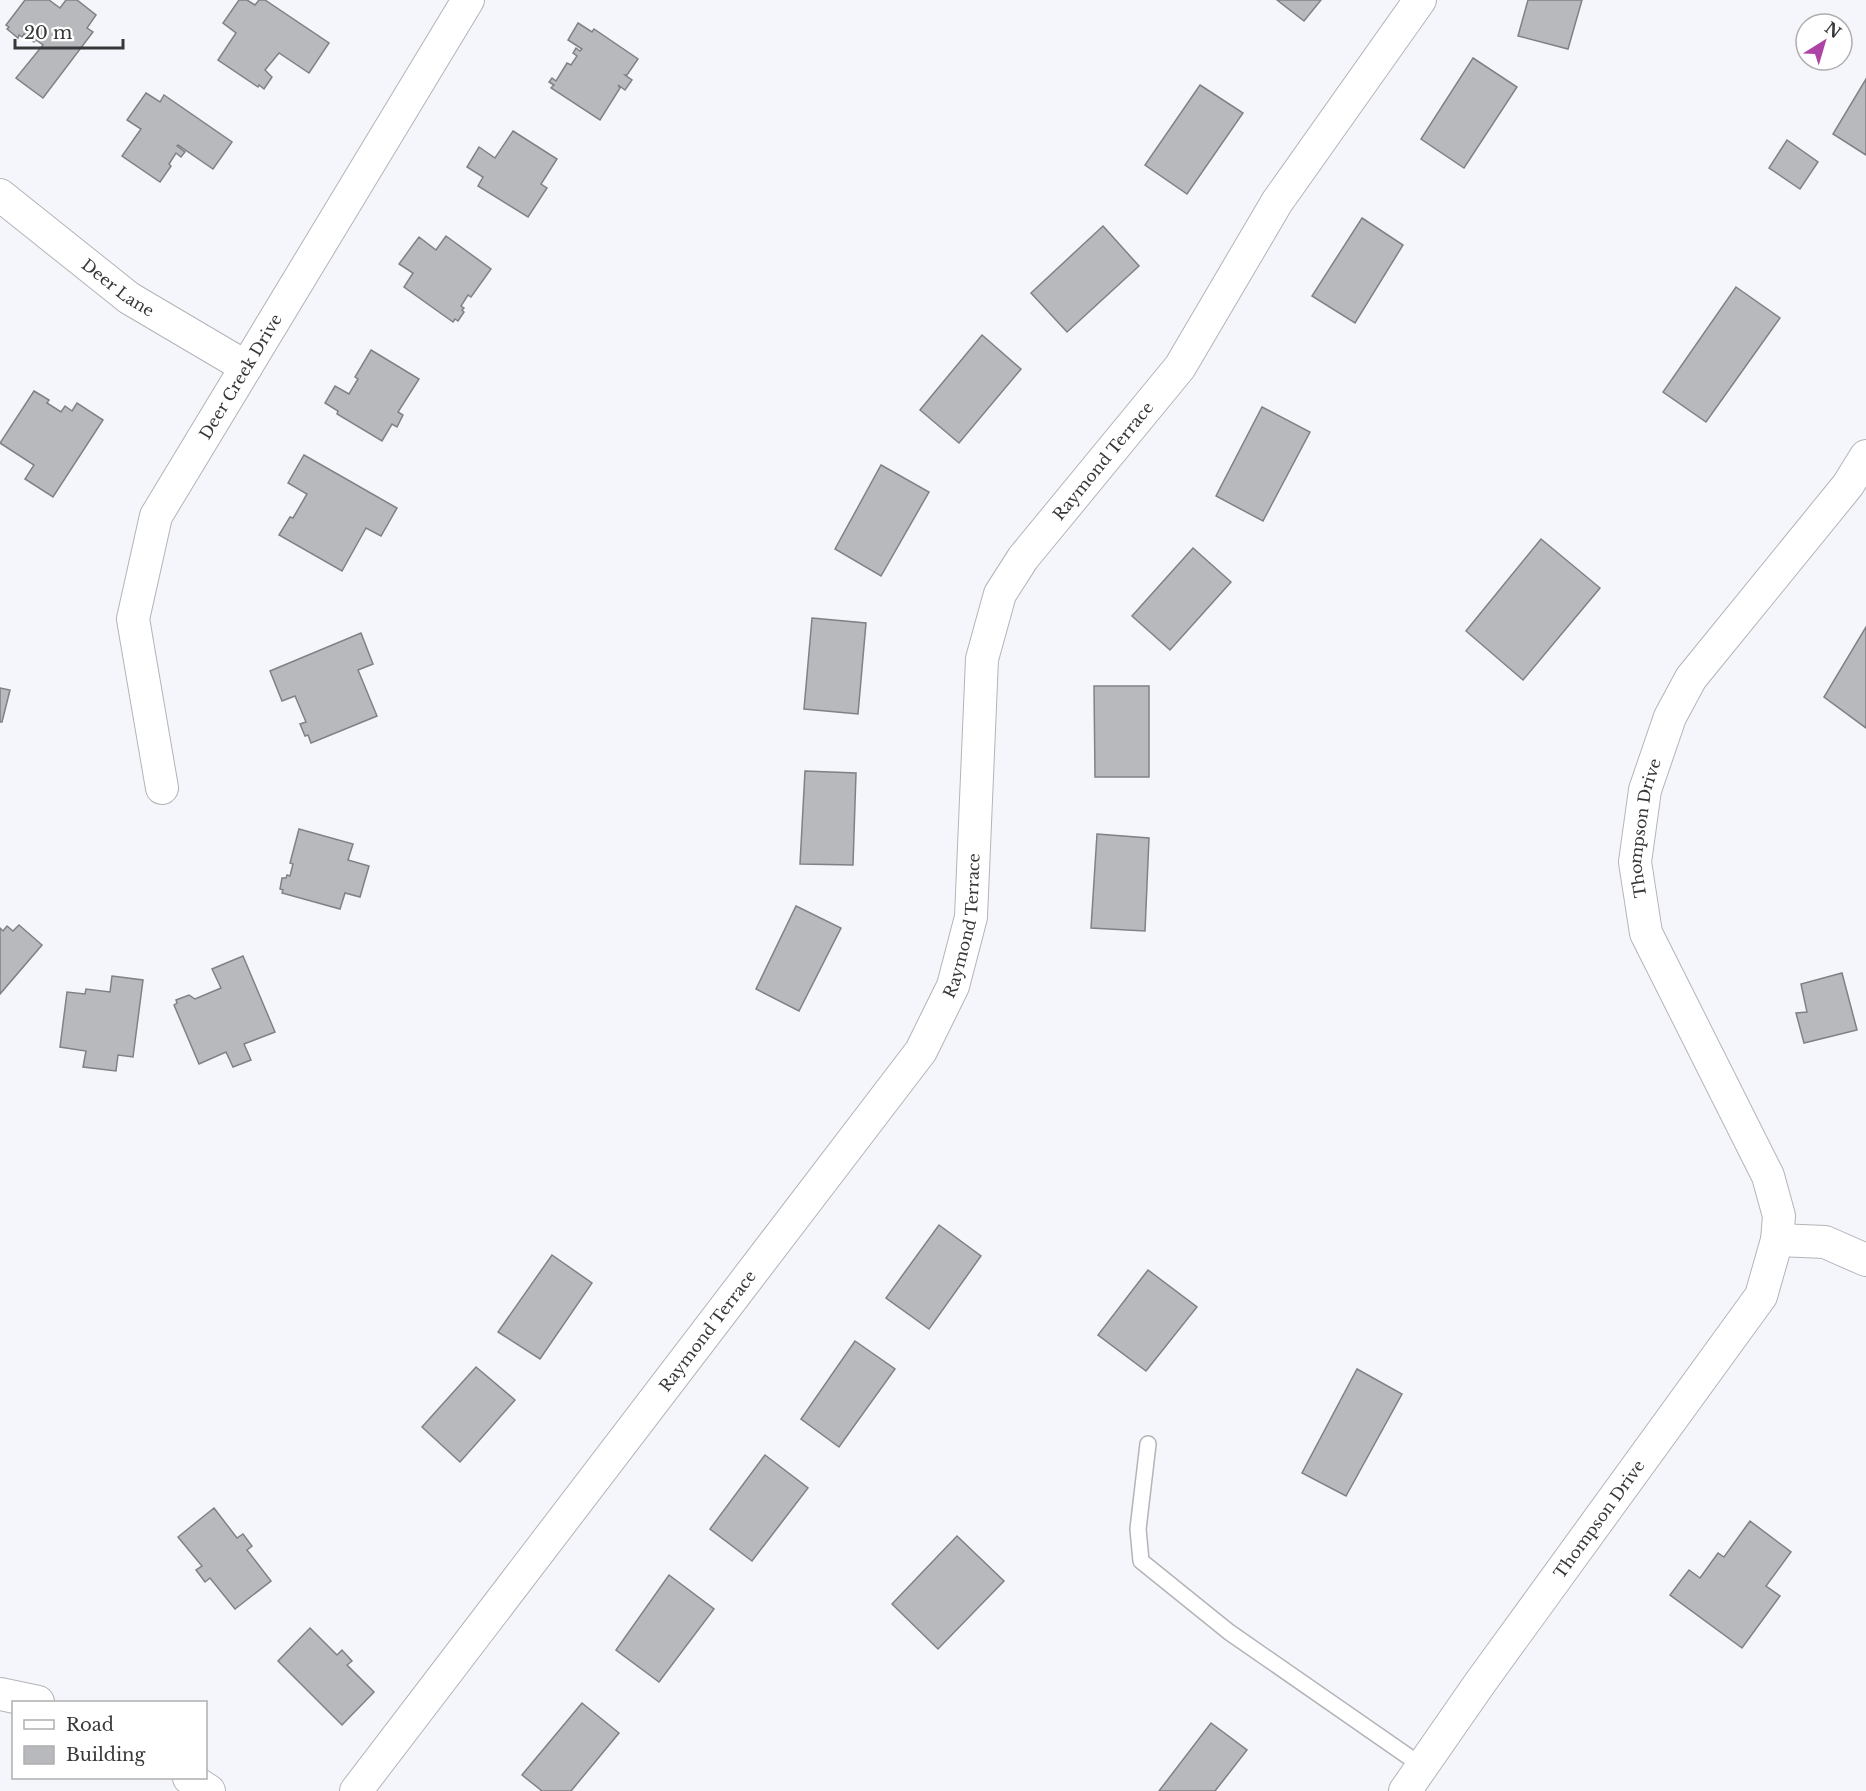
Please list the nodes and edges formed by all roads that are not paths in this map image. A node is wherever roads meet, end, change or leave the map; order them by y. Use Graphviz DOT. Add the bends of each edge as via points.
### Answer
graph roads {
  1 [pos="468,0"];
  2 [pos="1420,0"];
  3 [pos="0,195"];
  4 [pos="246,367"];
  5 [pos="1866,456"];
  6 [pos="162,788"];
  7 [pos="1777,1240"];
  8 [pos="1866,1260"];
  9 [pos="1148,1444"];
  10 [pos="0,1694"];
  11 [pos="33,1701"];
  12 [pos="191,1779"];
  13 [pos="1413,1779"];
  14 [pos="209,1791"];
  15 [pos="356,1791"];
  1 -- 4 [label="street, Deer Creek Drive"];
  2 -- 15 [label="street, Raymond Terrace" via="1277,202 1180,367 1023,558 1000,594 982,659 971,917 953,986 921,1051"];
  3 -- 4 [label="street, Deer Lane" via="129,298"];
  4 -- 6 [label="street, Deer Creek Drive" via="156,516 133,619"];
  5 -- 7 [label="street, Thompson Drive" via="1848,485 1691,678 1670,717 1645,790 1635,861 1647,933 1768,1176 1779,1216"];
  7 -- 8 [label="street" via="1824,1242"];
  7 -- 13 [label="street, Thompson Drive" via="1761,1296"];
  9 -- 13 [label="lane" via="1138,1529 1141,1561"];
  10 -- 11 [label="street"];
  12 -- 14 [label="street"];
}
